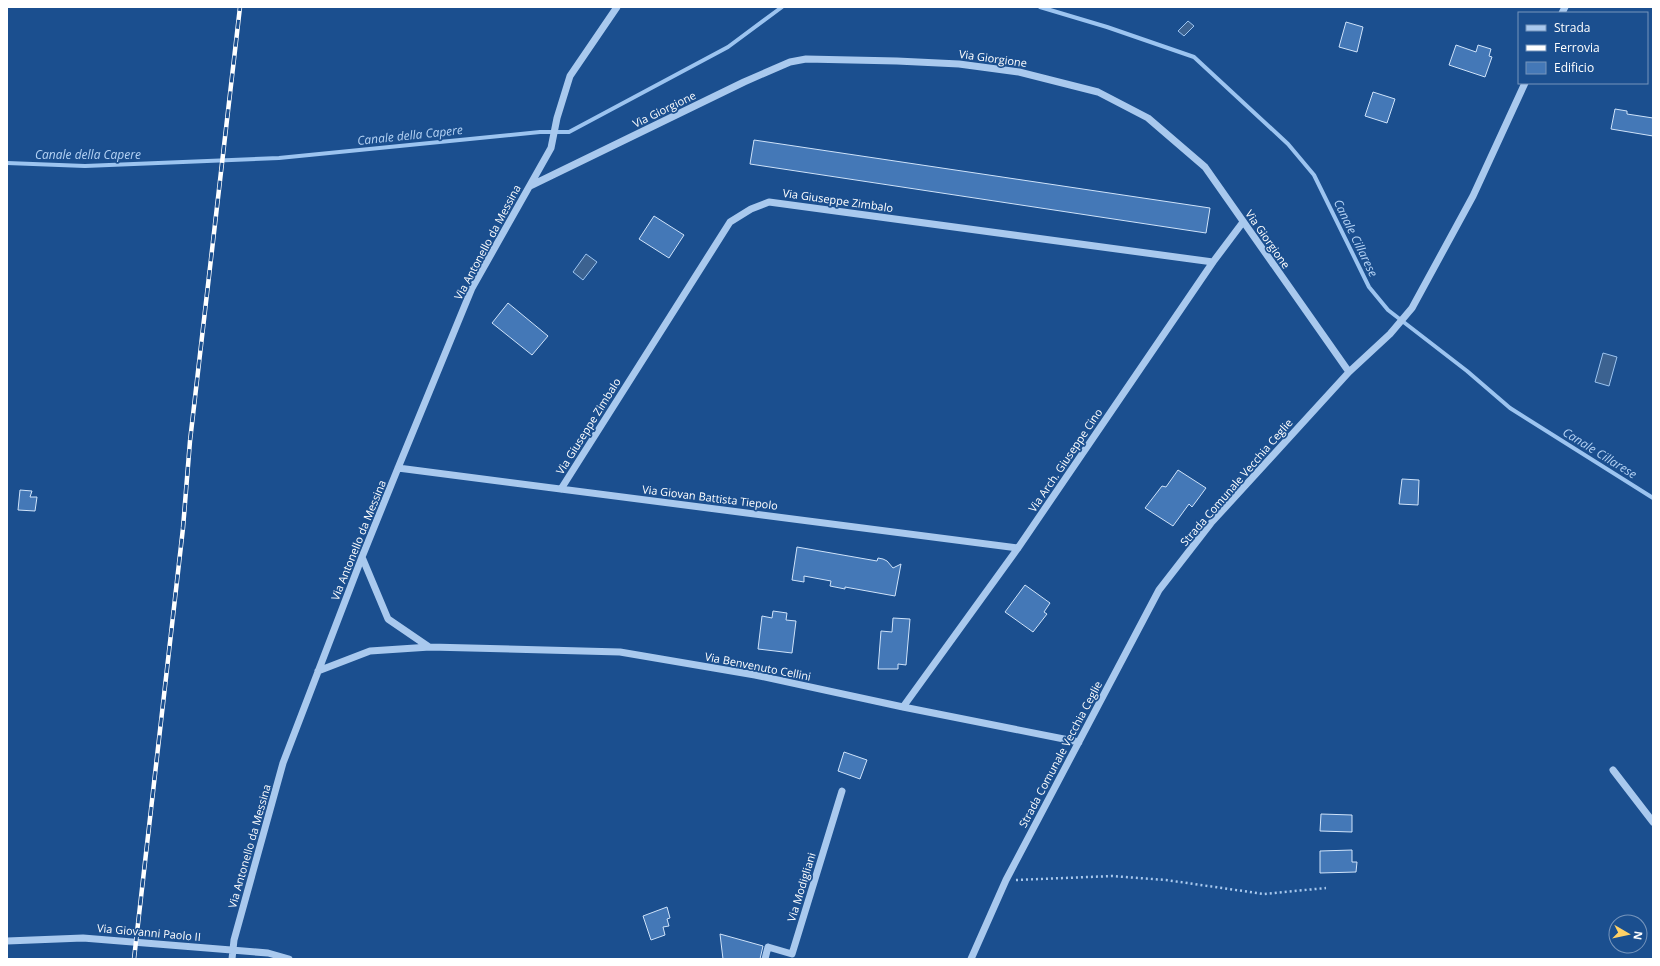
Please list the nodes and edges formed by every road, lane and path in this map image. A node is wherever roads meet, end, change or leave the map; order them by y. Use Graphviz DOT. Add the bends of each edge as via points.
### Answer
graph roads {
  1 [pos="617,7"];
  2 [pos="1525,84"];
  3 [pos="530,186"];
  4 [pos="1243,222"];
  5 [pos="1212,262"];
  6 [pos="1349,372"];
  7 [pos="398,468"];
  8 [pos="561,489"];
  9 [pos="1018,548"];
  10 [pos="362,557"];
  11 [pos="430,647"];
  12 [pos="318,671"];
  13 [pos="903,707"];
  14 [pos="1079,742"];
  15 [pos="1613,770"];
  16 [pos="842,791"];
  17 [pos="1653,822"];
  18 [pos="1006,880"];
  19 [pos="1326,888"];
  20 [pos="7,941"];
  21 [pos="232,959"];
  22 [pos="289,959"];
  23 [pos="765,959"];
  24 [pos="971,959"];
  1 -- 3 [label="street, Via Antonello da Messina" via="570,76 551,148"];
  2 -- 6 [label="street, Strada Comunale Vecchia Ceglie" via="1473,196 1412,308 1390,334"];
  3 -- 4 [label="street, Via Giorgione" via="790,62 806,59 951,63 1019,72 1098,92 1148,118 1205,167"];
  3 -- 7 [label="street, Via Antonello da Messina" via="472,288"];
  4 -- 5 [label="street, Via Arch. Giuseppe Cino"];
  4 -- 6 [label="street, Via Giorgione"];
  5 -- 8 [label="street, Via Giuseppe Zimbalo" via="769,202 730,222"];
  5 -- 9 [label="street, Via Arch. Giuseppe Cino"];
  6 -- 14 [label="street, Strada Comunale Vecchia Ceglie" via="1211,523 1159,590"];
  7 -- 8 [label="street, Via Giovan Battista Tiepolo"];
  7 -- 10 [label="street, Via Antonello da Messina"];
  8 -- 9 [label="street, Via Giovan Battista Tiepolo"];
  9 -- 13 [label="street, Via Arch. Giuseppe Cino"];
  10 -- 11 [label="street" via="388,619"];
  10 -- 12 [label="street, Via Antonello da Messina"];
  11 -- 12 [label="street, Via Benvenuto Cellini" via="370,651"];
  11 -- 13 [label="street, Via Benvenuto Cellini" via="620,652 755,675"];
  12 -- 21 [label="street, Via Antonello da Messina" via="283,763 234,940"];
  13 -- 14 [label="street, Via Benvenuto Cellini"];
  14 -- 18 [label="street, Strada Comunale Vecchia Ceglie"];
  15 -- 17 [label="street"];
  16 -- 23 [label="street, Via Modigliani" via="792,954 768,947"];
  18 -- 19 [label="path" via="1112,876 1166,880 1264,894"];
  18 -- 24 [label="street, Strada Comunale Vecchia Ceglie"];
  20 -- 22 [label="street, Via Giovanni Paolo II" via="83,938 117,940 268,953"];
}
